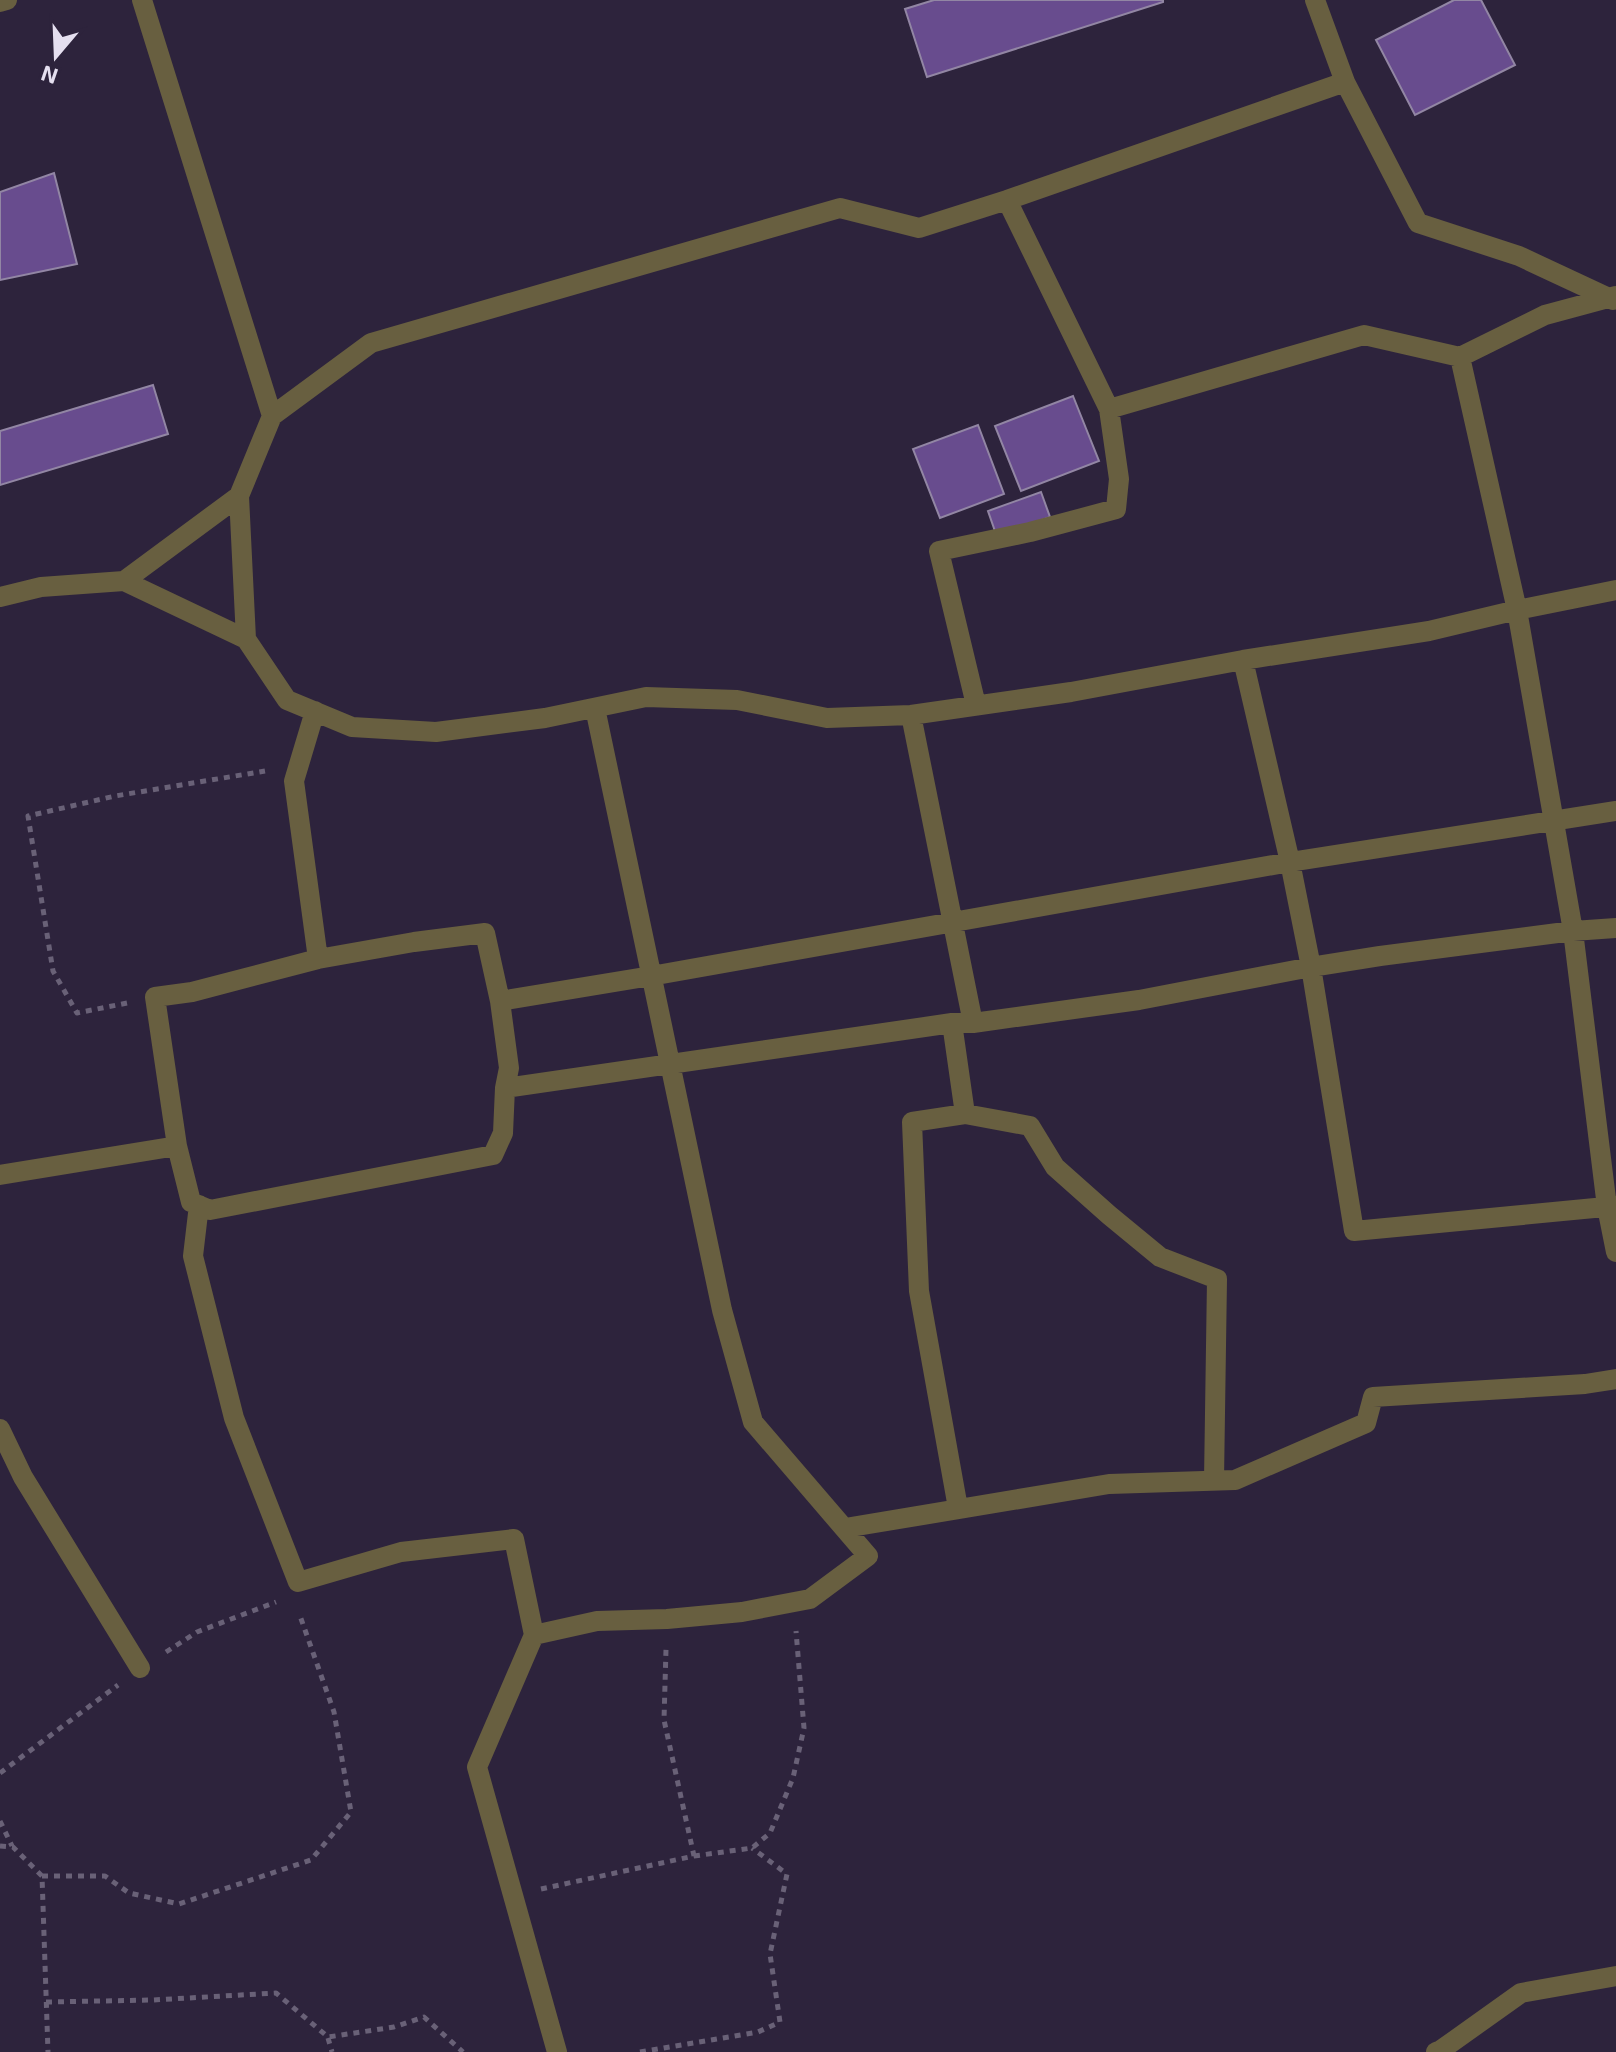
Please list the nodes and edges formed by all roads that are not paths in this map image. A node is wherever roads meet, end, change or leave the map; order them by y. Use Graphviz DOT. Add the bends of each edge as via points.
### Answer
graph roads {
  1 [pos="7,0"];
  2 [pos="142,0"];
  3 [pos="1315,0"];
  4 [pos="0,2"];
  5 [pos="1345,82"];
  6 [pos="1007,200"];
  7 [pos="1614,298"];
  8 [pos="1460,357"];
  9 [pos="1109,409"];
  10 [pos="272,416"];
  11 [pos="239,496"];
  12 [pos="124,581"];
  13 [pos="1616,590"];
  14 [pos="0,597"];
  15 [pos="1517,610"];
  16 [pos="246,639"];
  17 [pos="1243,660"];
  18 [pos="976,705"];
  19 [pos="595,708"];
  20 [pos="315,711"];
  21 [pos="911,715"];
  22 [pos="1616,811"];
  23 [pos="1553,820"];
  24 [pos="1290,862"];
  25 [pos="952,922"];
  26 [pos="1616,928"];
  27 [pos="1573,931"];
  28 [pos="318,959"];
  29 [pos="1311,967"];
  30 [pos="651,976"];
  31 [pos="500,1001"];
  32 [pos="952,1023"];
  33 [pos="973,1023"];
  34 [pos="669,1065"];
  35 [pos="505,1088"];
  36 [pos="965,1114"];
  37 [pos="177,1146"];
  38 [pos="0,1175"];
  39 [pos="199,1205"];
  40 [pos="1612,1206"];
  41 [pos="1616,1252"];
  42 [pos="1616,1379"];
  43 [pos="0,1429"];
  44 [pos="1214,1480"];
  45 [pos="958,1508"];
  46 [pos="845,1528"];
  47 [pos="534,1635"];
  48 [pos="140,1668"];
  49 [pos="1616,1976"];
  50 [pos="557,2052"];
  51 [pos="1436,2052"];
  1 -- 4 [label="street"];
  2 -- 10 [label="street"];
  3 -- 5 [label="street"];
  5 -- 6 [label="street"];
  5 -- 7 [label="street" via="1418,223 1519,256"];
  6 -- 9 [label="street"];
  6 -- 10 [label="street" via="919,228 840,208 371,343"];
  7 -- 8 [label="street" via="1545,315"];
  8 -- 9 [label="street" via="1364,335"];
  8 -- 15 [label="street"];
  9 -- 18 [label="street" via="1119,479 1116,509 939,551"];
  10 -- 11 [label="street"];
  11 -- 12 [label="street"];
  11 -- 16 [label="street"];
  12 -- 14 [label="street" via="41,587"];
  12 -- 16 [label="street"];
  13 -- 15 [label="street"];
  15 -- 17 [label="street" via="1429,631"];
  15 -- 23 [label="street"];
  16 -- 20 [label="street" via="287,700"];
  17 -- 18 [label="street"];
  17 -- 24 [label="street"];
  18 -- 21 [label="street"];
  19 -- 20 [label="street" via="436,732 352,727"];
  19 -- 21 [label="street" via="646,697 737,700 827,718"];
  19 -- 30 [label="street"];
  20 -- 28 [label="street" via="294,781"];
  21 -- 25 [label="street"];
  22 -- 23 [label="street"];
  23 -- 24 [label="street"];
  23 -- 27 [label="street"];
  24 -- 25 [label="street"];
  24 -- 29 [label="street"];
  25 -- 30 [label="street"];
  25 -- 33 [label="street"];
  26 -- 27 [label="street"];
  27 -- 29 [label="street"];
  27 -- 40 [label="street"];
  28 -- 31 [label="street" via="485,933"];
  28 -- 37 [label="street" via="155,997"];
  29 -- 33 [label="street" via="1139,1000"];
  29 -- 40 [label="street" via="1354,1231"];
  30 -- 31 [label="street"];
  30 -- 34 [label="street"];
  31 -- 35 [label="street" via="509,1068"];
  32 -- 33 [label="street"];
  32 -- 34 [label="street"];
  32 -- 36 [label="street"];
  34 -- 35 [label="street"];
  34 -- 46 [label="street" via="722,1310 753,1422"];
  35 -- 39 [label="street" via="503,1133 493,1155 210,1210"];
  36 -- 44 [label="street" via="1030,1126 1055,1167 1160,1257 1217,1279"];
  36 -- 45 [label="street" via="912,1122 919,1291"];
  37 -- 38 [label="street"];
  37 -- 39 [label="street" via="191,1202"];
  39 -- 47 [label="street" via="193,1256 234,1418 298,1582 401,1552 514,1539"];
  40 -- 41 [label="street"];
  42 -- 44 [label="street" via="1373,1397 1366,1423 1235,1480"];
  43 -- 48 [label="street" via="23,1477"];
  44 -- 45 [label="street" via="1109,1484"];
  45 -- 46 [label="street"];
  46 -- 47 [label="street" via="868,1556 810,1599 742,1612 597,1621"];
  47 -- 50 [label="street" via="477,1767"];
  49 -- 51 [label="street" via="1521,1993"];
}
